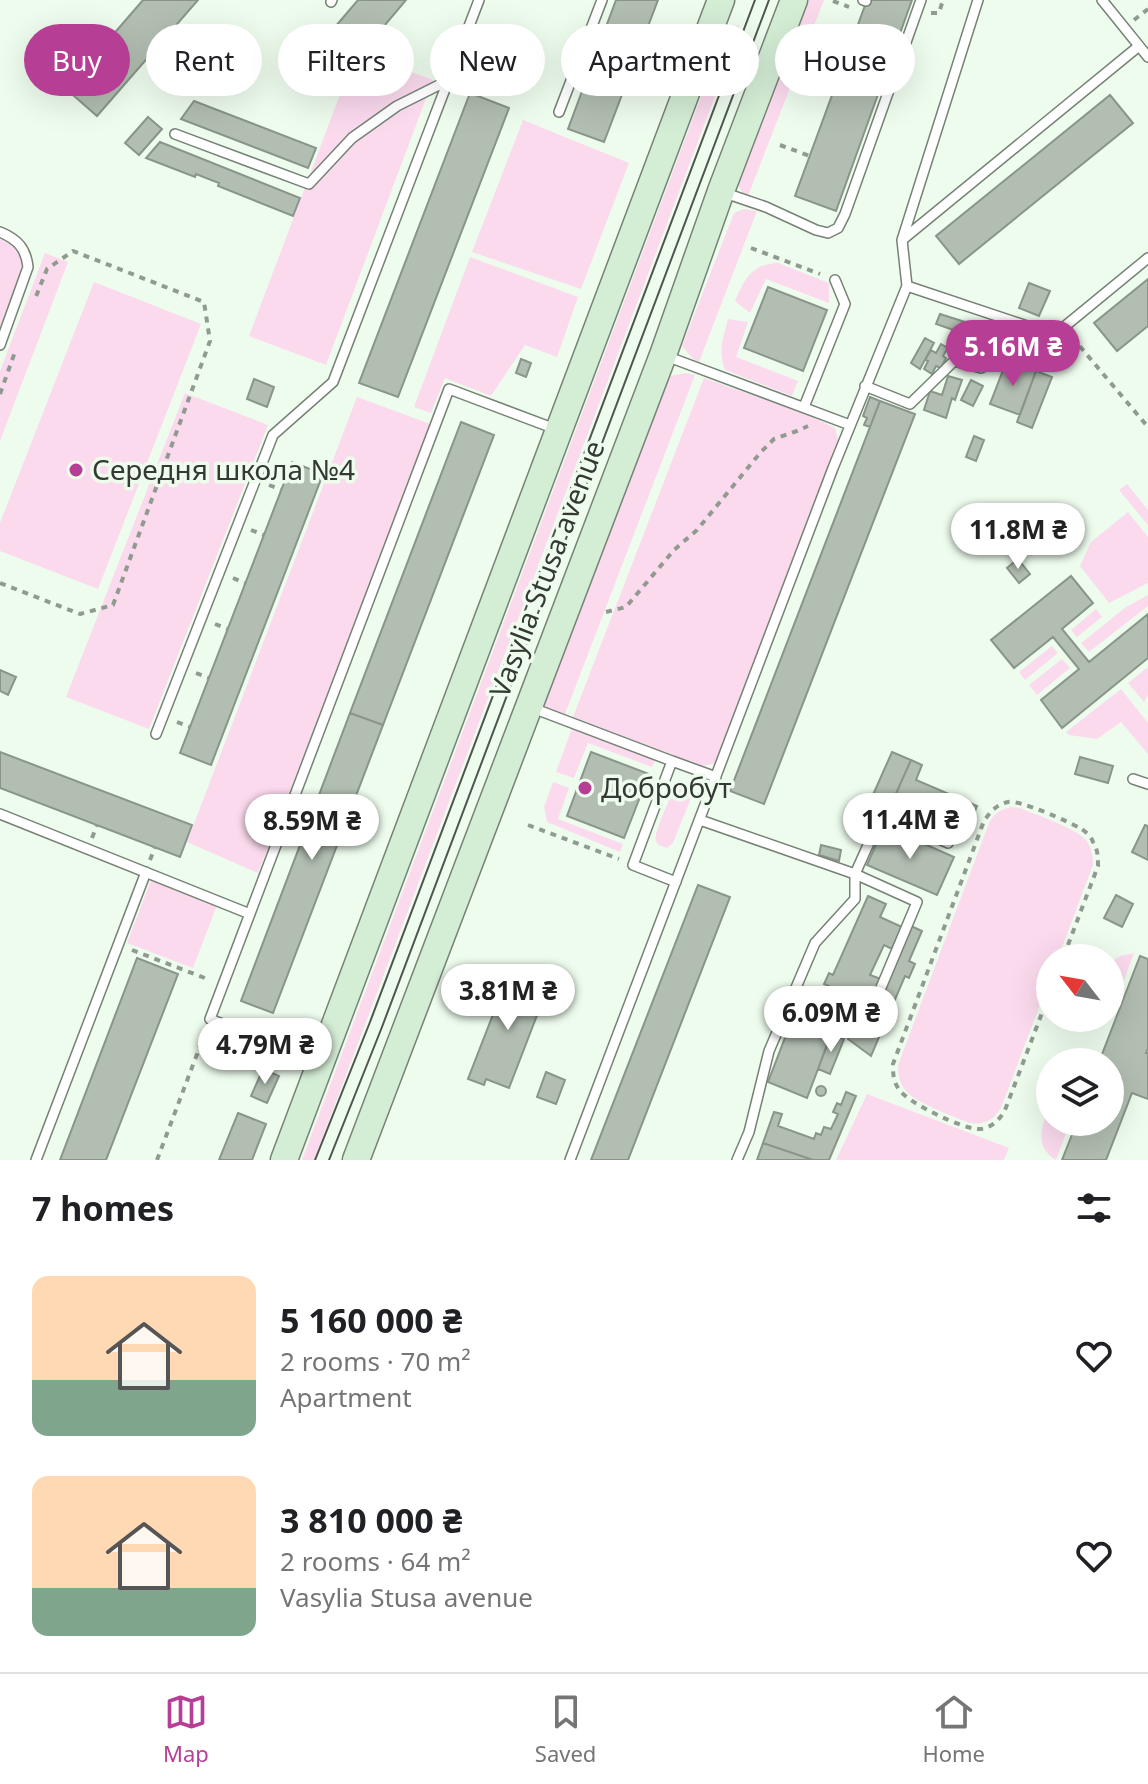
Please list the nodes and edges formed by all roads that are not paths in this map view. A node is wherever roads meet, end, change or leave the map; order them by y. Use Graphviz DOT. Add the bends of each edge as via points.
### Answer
graph roads {
  1 [pos="479,0"];
  2 [pos="602,0"];
  3 [pos="721,0"];
  4 [pos="794,0"];
  5 [pos="921,0"];
  6 [pos="978,0"];
  7 [pos="1102,0"];
  8 [pos="470,24"];
  9 [pos="1139,46"];
  10 [pos="1148,57"];
  11 [pos="430,90"];
  12 [pos="442,96"];
  13 [pos="559,112"];
  14 [pos="175,134"];
  15 [pos="721,191"];
  16 [pos="0,232"];
  17 [pos="902,240"];
  18 [pos="1148,258"];
  19 [pos="835,280"];
  20 [pos="907,286"];
  21 [pos="1045,332"];
  22 [pos="0,345"];
  23 [pos="663,355"];
  24 [pos="865,386"];
  25 [pos="804,407"];
  26 [pos="850,425"];
  27 [pos="559,431"];
  28 [pos="529,707"];
  29 [pos="156,734"];
  30 [pos="672,761"];
  31 [pos="716,777"];
  32 [pos="1133,779"];
  33 [pos="1148,784"];
  34 [pos="0,814"];
  35 [pos="700,820"];
  36 [pos="948,843"];
  37 [pos="146,872"];
  38 [pos="855,874"];
  39 [pos="676,882"];
  40 [pos="250,914"];
  41 [pos="794,991"];
  42 [pos="320,1063"];
  43 [pos="36,1160"];
  44 [pos="284,1160"];
  45 [pos="356,1160"];
  46 [pos="570,1160"];
  47 [pos="737,1160"];
  1 -- 8 [label="lane"];
  2 -- 13 [label="lane"];
  3 -- 27 [label="street, Vasylia Stusa avenue"];
  4 -- 15 [label="street, Vasylia Stusa avenue"];
  5 -- 15 [label="lane" via="910,18 838,228 828,233 816,230"];
  6 -- 17 [label="lane"];
  7 -- 9 [label="lane"];
  9 -- 10 [label="lane"];
  9 -- 17 [label="lane"];
  11 -- 14 [label="lane" via="352,138 309,184"];
  12 -- 29 [label="lane" via="333,382 273,435"];
  15 -- 23 [label="street, Vasylia Stusa avenue"];
  16 -- 22 [label="lane" via="19,243 28,267"];
  17 -- 20 [label="lane"];
  18 -- 21 [label="lane" via="1064,327"];
  19 -- 25 [label="lane" via="845,304"];
  20 -- 21 [label="lane"];
  20 -- 24 [label="lane"];
  21 -- 24 [label="lane" via="981,368 954,361 910,404"];
  23 -- 25 [label="lane"];
  23 -- 28 [label="street, Vasylia Stusa avenue"];
  24 -- 26 [label="lane"];
  25 -- 26 [label="lane"];
  26 -- 31 [label="lane"];
  27 -- 40 [label="lane" via="449,389"];
  27 -- 42 [label="street, Vasylia Stusa avenue"];
  28 -- 30 [label="lane"];
  28 -- 45 [label="street, Vasylia Stusa avenue"];
  30 -- 31 [label="lane"];
  30 -- 39 [label="lane" via="633,865"];
  31 -- 35 [label="lane"];
  32 -- 33 [label="lane"];
  34 -- 37 [label="lane"];
  35 -- 38 [label="lane"];
  35 -- 39 [label="lane"];
  36 -- 38 [label="lane" via="882,814"];
  37 -- 40 [label="lane"];
  37 -- 43 [label="lane"];
  38 -- 41 [label="lane" via="855,899 815,943"];
  38 -- 41 [label="lane" via="917,902 867,1021"];
  39 -- 46 [label="lane"];
  40 -- 42 [label="lane" via="210,1019"];
  41 -- 47 [label="lane" via="769,1051"];
  42 -- 44 [label="street, Vasylia Stusa avenue"];
}
